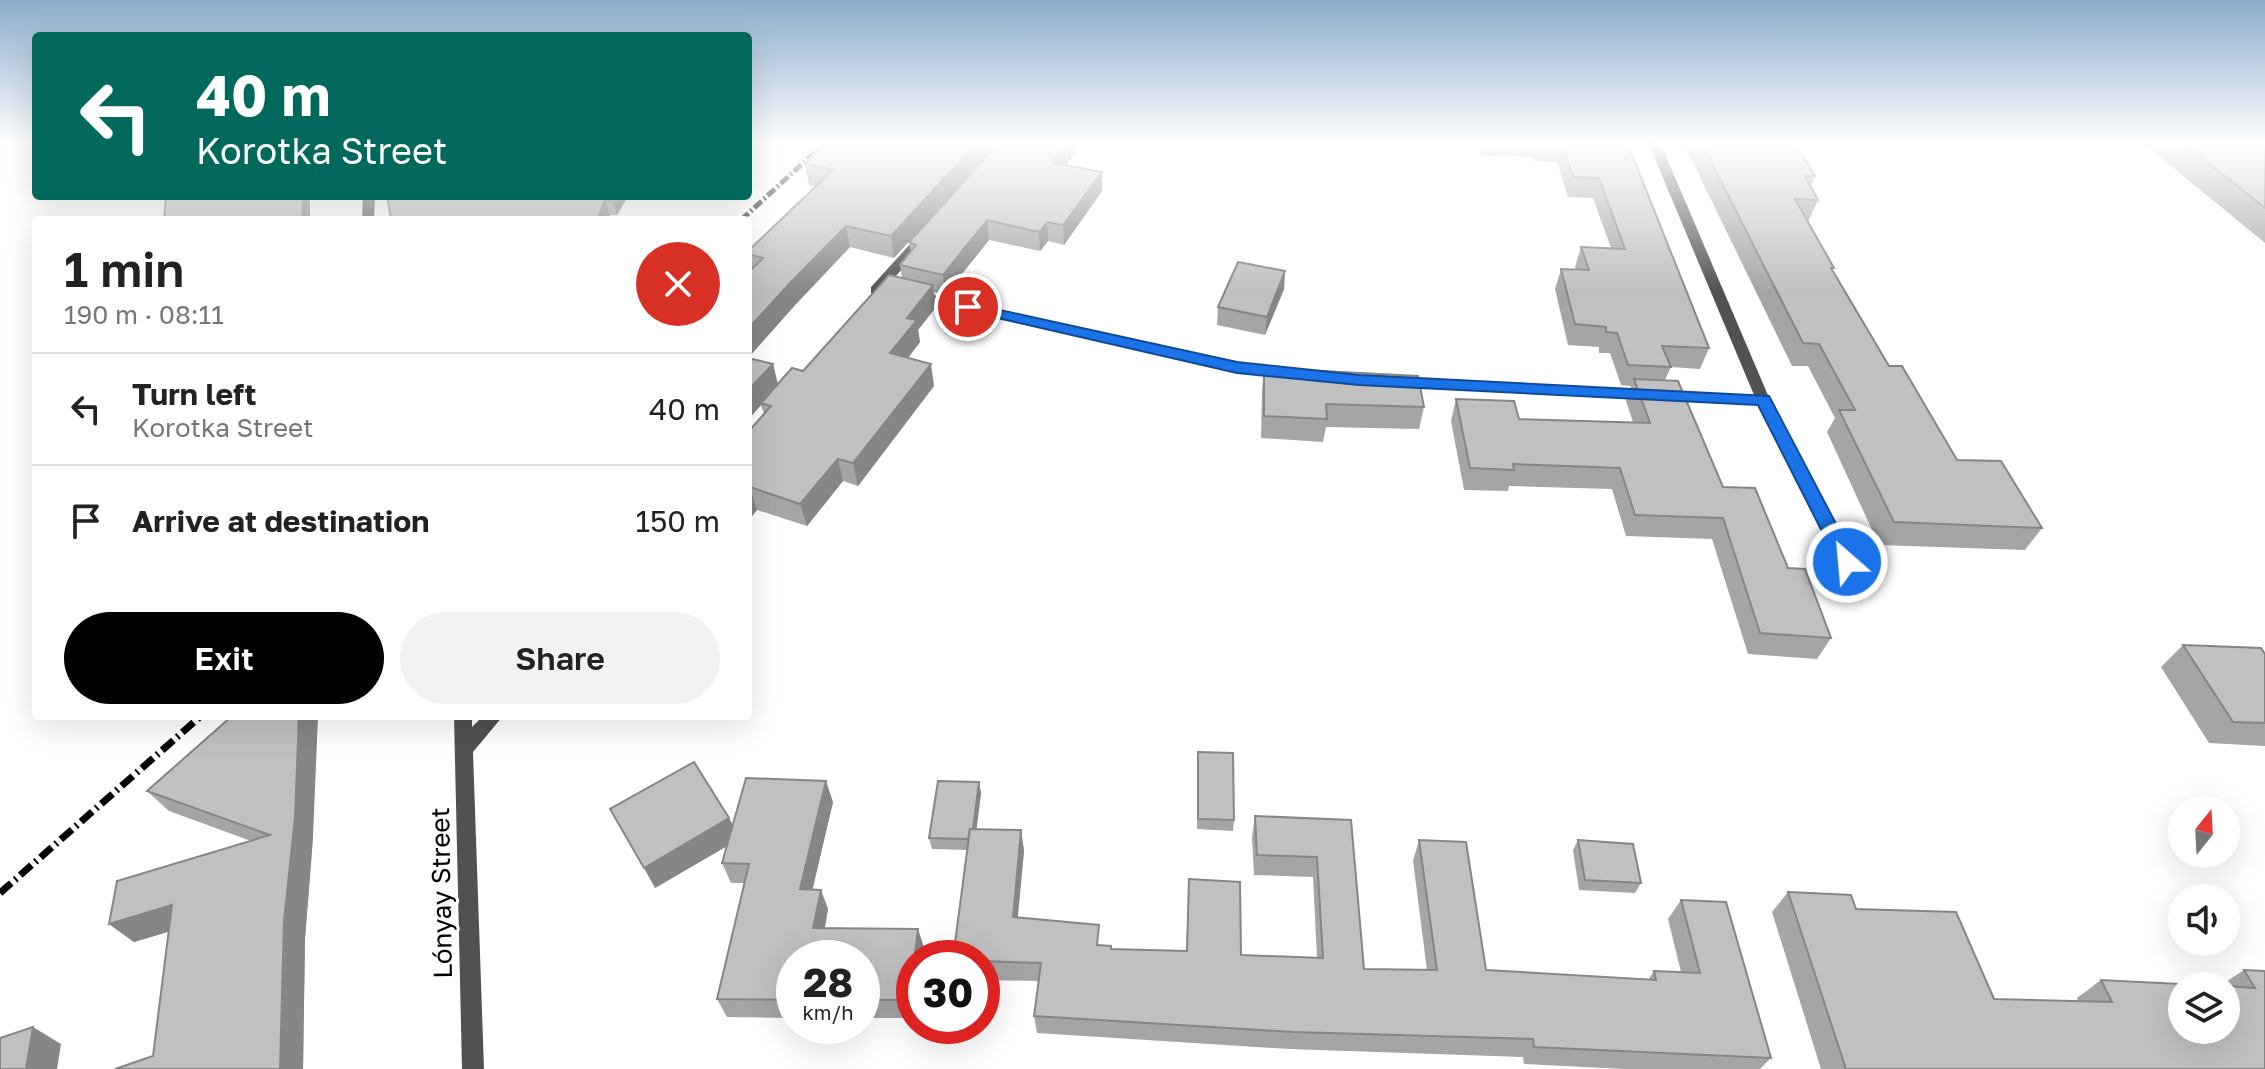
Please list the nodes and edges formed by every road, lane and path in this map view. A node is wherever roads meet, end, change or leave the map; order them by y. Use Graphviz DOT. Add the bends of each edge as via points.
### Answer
graph roads {
  1 [pos="1675,192"];
  2 [pos="939,220"];
  3 [pos="1298,374"];
  4 [pos="1390,381"];
  5 [pos="1763,400"];
  6 [pos="1847,562"];
  7 [pos="463,720"];
  8 [pos="490,720"];
  9 [pos="465,748"];
  10 [pos="473,1069"];
  1 -- 5 [label="street"];
  2 -- 3 [label="street" via="874,293 1237,367"];
  4 -- 5 [label="street"];
  5 -- 6 [label="street"];
  7 -- 9 [label="street, Lónyay Street"];
  8 -- 9 [label="street"];
  9 -- 10 [label="street, Lónyay Street"];
}
